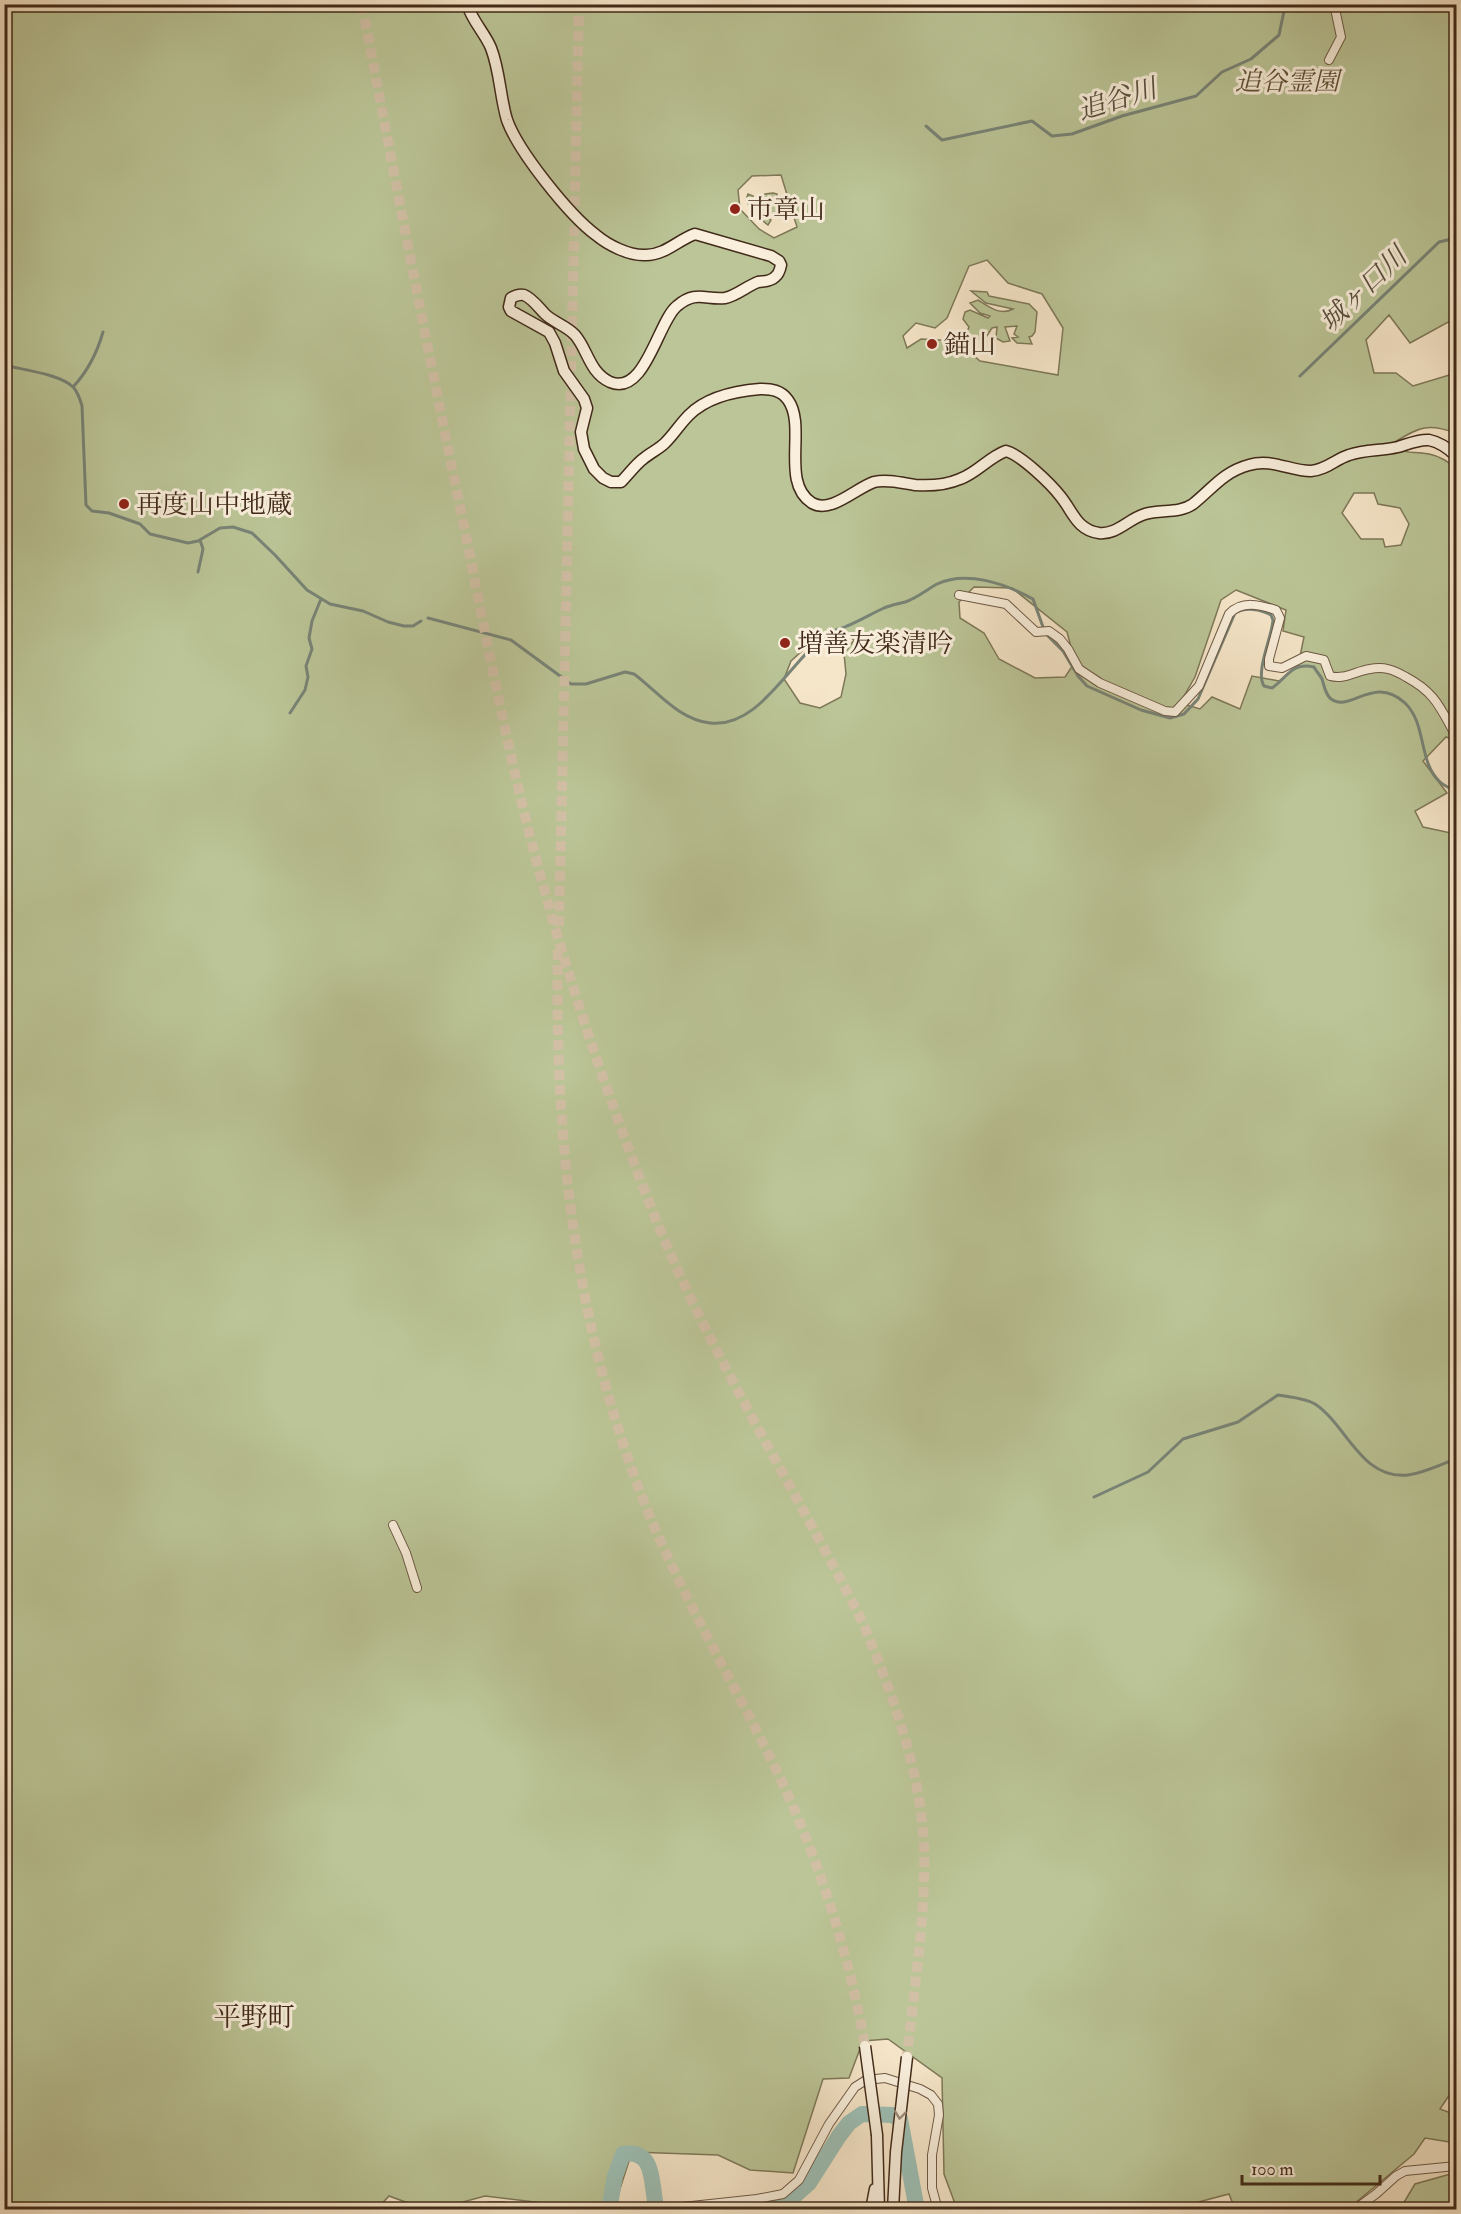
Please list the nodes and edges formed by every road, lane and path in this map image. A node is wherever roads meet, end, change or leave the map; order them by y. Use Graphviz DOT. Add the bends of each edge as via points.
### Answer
graph roads {
  1 [pos="467,4"];
  2 [pos="1334,4"];
  3 [pos="1329,60"];
  4 [pos="1456,456"];
  5 [pos="959,595"];
  6 [pos="1456,736"];
  7 [pos="393,1525"];
  8 [pos="417,1588"];
  9 [pos="865,2046"];
  10 [pos="907,2057"];
  11 [pos="879,2159"];
  12 [pos="1456,2166"];
  13 [pos="489,2210"];
  14 [pos="504,2210"];
  15 [pos="654,2210"];
  16 [pos="871,2210"];
  17 [pos="879,2210"];
  18 [pos="896,2210"];
  19 [pos="938,2210"];
  20 [pos="1354,2210"];
  1 -- 4 [label="street" via="490,46 515,137 571,212 597,236 628,253 645,255 658,253 695,234 771,256 781,265 777,277 726,298 693,296 681,303 666,320 640,372 616,383 592,366 575,335 526,296 512,298 511,311 549,332 555,343 564,372 587,408 582,441 594,469 611,482 621,482 664,445 691,413 713,399 769,389 789,400 795,422 798,483 805,496 821,506 883,481 933,485 960,479 1006,451 1019,457 1060,496 1079,525 1100,533 1112,532 1144,514 1192,505 1221,478 1248,465 1275,463 1313,471 1361,451 1427,440"];
  2 -- 3 [label="street" via="1341,37"];
  5 -- 6 [label="street" via="1006,604 1036,632 1060,639 1079,669 1100,683 1174,712 1199,686 1229,614 1242,605 1263,606 1276,610 1280,618 1269,666 1282,668 1306,656 1324,660 1330,676 1337,678 1368,669 1393,669 1425,687"];
  7 -- 8 [label="street"];
  9 -- 11 [label="street, bridge"];
  10 -- 18 [label="street, one-way, bridge" via="895,2182"];
  11 -- 16 [label="street"];
  11 -- 17 [label="street"];
  12 -- 20 [label="street" via="1405,2171"];
  13 -- 14 [label="highway"];
  15 -- 19 [label="street" via="783,2194 800,2180 829,2124 855,2087 866,2080 885,2078 920,2089 938,2104 932,2188"];
}
